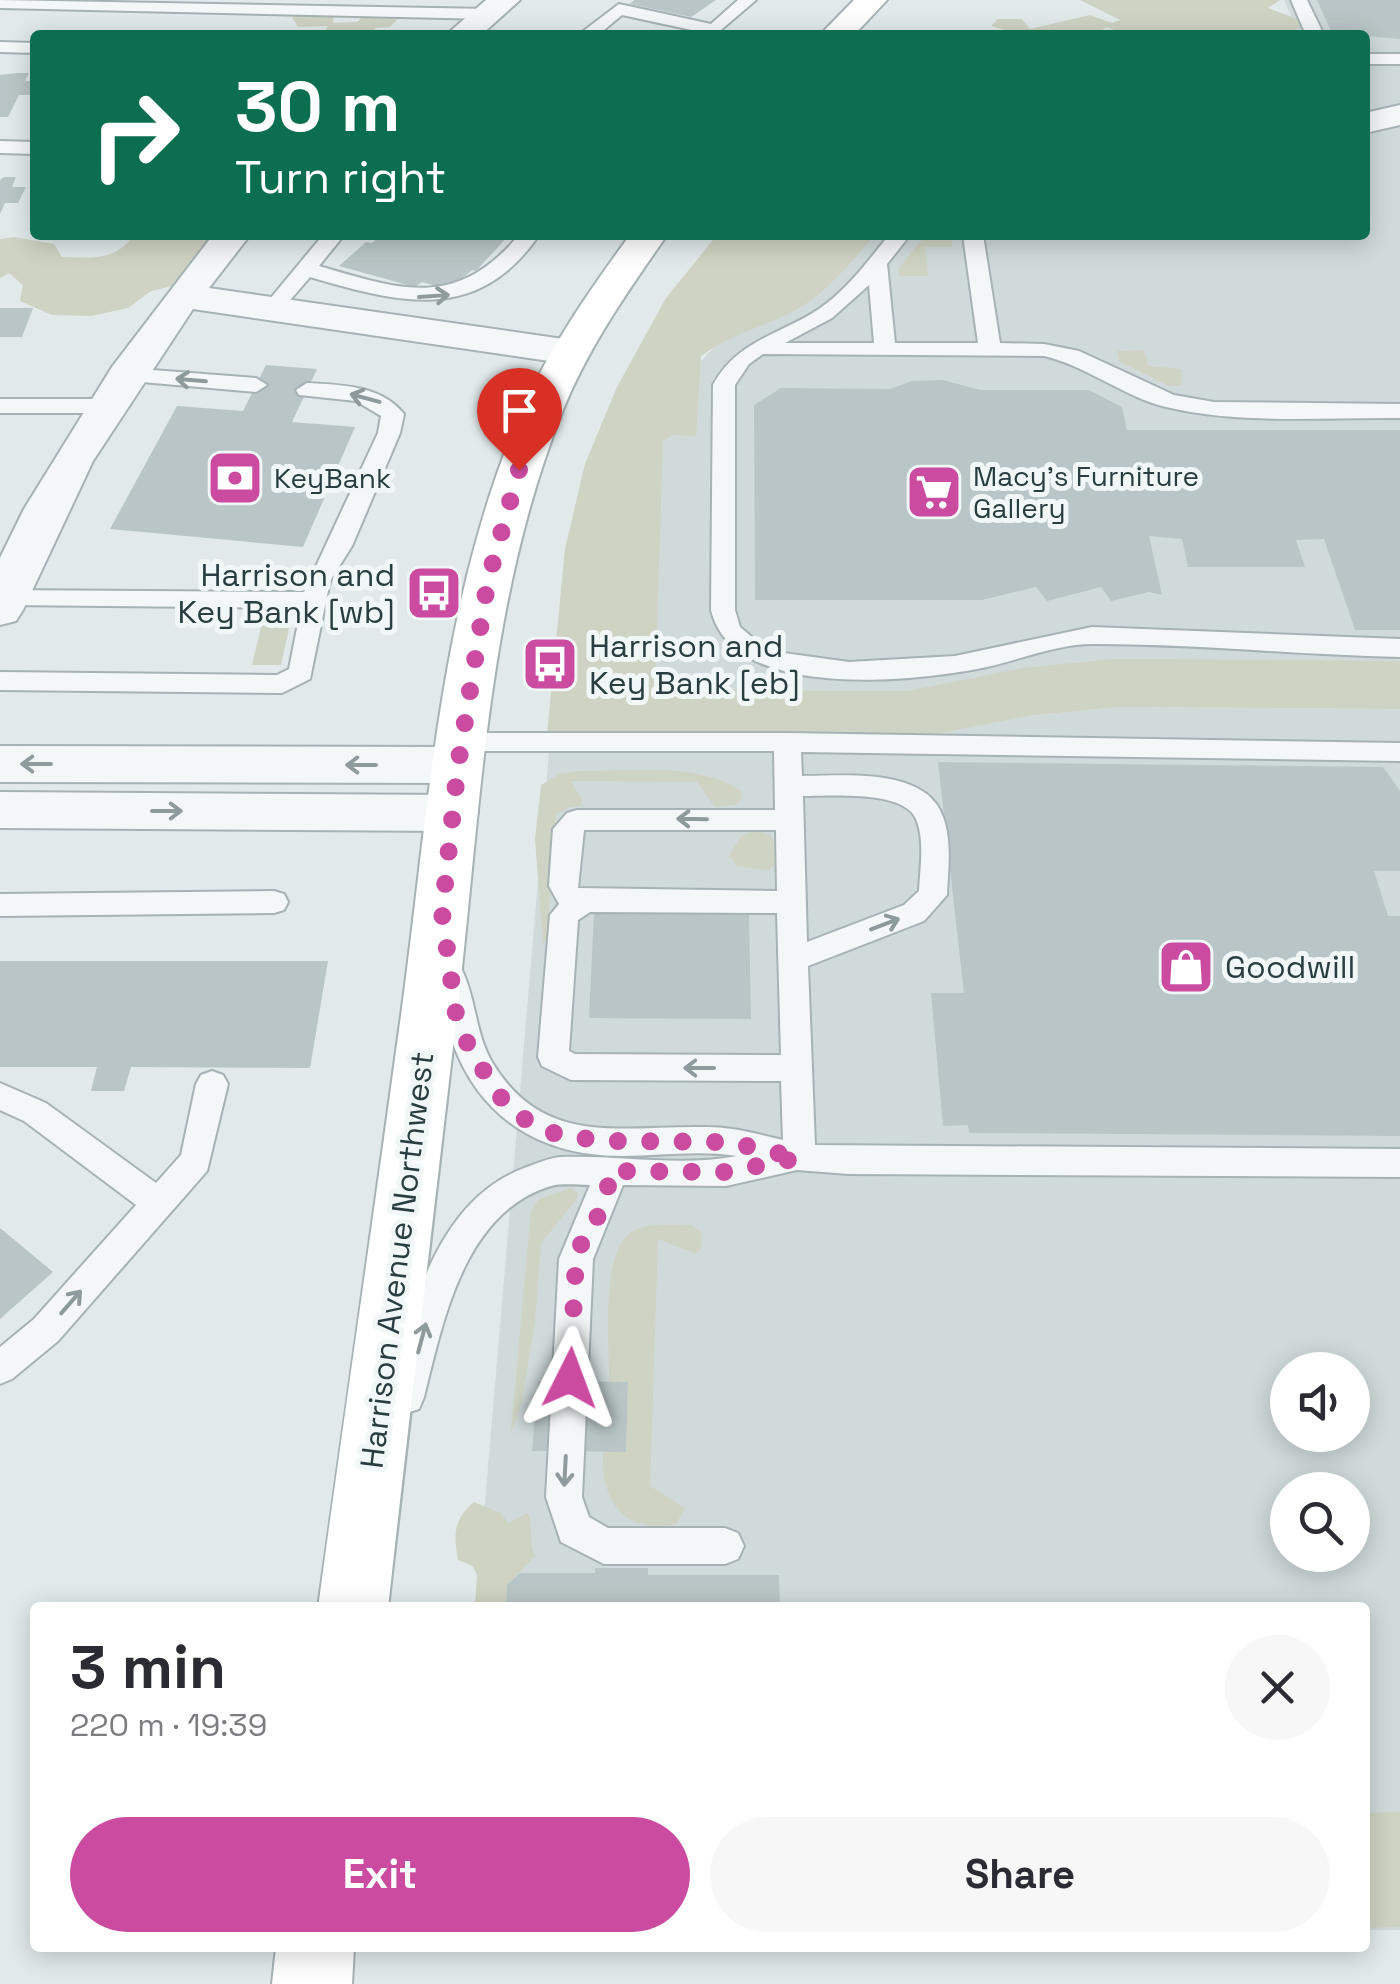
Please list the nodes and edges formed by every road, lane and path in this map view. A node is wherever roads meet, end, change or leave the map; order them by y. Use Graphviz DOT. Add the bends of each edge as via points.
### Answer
graph roads {
  1 [pos="748,0"];
  2 [pos="872,0"];
  3 [pos="1299,0"];
  4 [pos="0,4"];
  5 [pos="437,5"];
  6 [pos="489,21"];
  7 [pos="594,30"];
  8 [pos="714,30"];
  9 [pos="714,30"];
  10 [pos="841,30"];
  11 [pos="1313,30"];
  12 [pos="0,48"];
  13 [pos="30,48"];
  14 [pos="1370,59"];
  15 [pos="1400,59"];
  16 [pos="1400,115"];
  17 [pos="1370,122"];
  18 [pos="0,148"];
  19 [pos="30,148"];
  20 [pos="228,240"];
  21 [pos="330,240"];
  22 [pos="524,240"];
  23 [pos="645,240"];
  24 [pos="896,240"];
  25 [pos="974,240"];
  26 [pos="876,264"];
  27 [pos="306,269"];
  28 [pos="182,296"];
  29 [pos="272,309"];
  30 [pos="756,349"];
  31 [pos="885,349"];
  32 [pos="990,349"];
  33 [pos="570,352"];
  34 [pos="256,385"];
  35 [pos="117,390"];
  36 [pos="307,390"];
  37 [pos="0,406"];
  38 [pos="1400,411"];
  39 [pos="13,553"];
  40 [pos="314,600"];
  41 [pos="2,604"];
  42 [pos="1400,648"];
  43 [pos="0,682"];
  44 [pos="787,742"];
  45 [pos="1400,752"];
  46 [pos="0,764"];
  47 [pos="458,773"];
  48 [pos="788,786"];
  49 [pos="0,810"];
  50 [pos="789,820"];
  51 [pos="585,901"];
  52 [pos="274,902"];
  53 [pos="792,902"];
  54 [pos="0,905"];
  55 [pos="442,913"];
  56 [pos="794,959"];
  57 [pos="796,1068"];
  58 [pos="212,1084"];
  59 [pos="0,1096"];
  60 [pos="799,1158"];
  61 [pos="1400,1163"];
  62 [pos="610,1171"];
  63 [pos="157,1202"];
  64 [pos="0,1368"];
  65 [pos="366,1496"];
  66 [pos="725,1546"];
  67 [pos="355,1602"];
  68 [pos="316,1952"];
  69 [pos="312,1984"];
  1 -- 9 [label="lane"];
  2 -- 10 [label="main road"];
  3 -- 11 [label="lane"];
  4 -- 5 [label="lane"];
  5 -- 6 [label="lane"];
  7 -- 8 [label="lane" via="619,10"];
  12 -- 13 [label="lane"];
  14 -- 15 [label="lane"];
  16 -- 17 [label="street"];
  18 -- 19 [label="lane"];
  20 -- 28 [label="street"];
  21 -- 27 [label="lane"];
  27 -- 22 [label="lane, one-way" via="429,298 472,288"];
  23 -- 33 [label="main road, Harrison Avenue Northwest"];
  24 -- 26 [label="lane"];
  25 -- 32 [label="lane"];
  26 -- 30 [label="lane" via="826,314"];
  26 -- 31 [label="lane"];
  27 -- 29 [label="lane"];
  28 -- 29 [label="street"];
  28 -- 35 [label="street"];
  29 -- 33 [label="street"];
  30 -- 31 [label="lane"];
  30 -- 42 [label="lane" via="729,370 724,385 723,610 728,630 747,647 797,663 858,670 915,670 1092,635"];
  31 -- 32 [label="lane"];
  32 -- 38 [label="lane" via="1071,356 1168,401 1214,409"];
  33 -- 47 [label="main road, Harrison Avenue Northwest" via="504,517"];
  34 -- 35 [label="lane, one-way"];
  35 -- 37 [label="lane"];
  35 -- 39 [label="street"];
  40 -- 36 [label="lane, one-way" via="393,414 380,401 357,394"];
  39 -- 41 [label="street"];
  40 -- 41 [label="lane"];
  40 -- 43 [label="lane" via="301,673 282,684"];
  44 -- 45 [label="lane"];
  44 -- 47 [label="lane"];
  44 -- 48 [label="lane"];
  47 -- 46 [label="street, one-way"];
  49 -- 47 [label="street, one-way"];
  47 -- 55 [label="main road, Harrison Avenue Northwest"];
  48 -- 50 [label="lane"];
  56 -- 48 [label="lane, one-way" via="914,913 933,895 934,870 929,812 919,800 881,788"];
  50 -- 51 [label="lane, one-way" via="578,820 567,829 563,886 568,896"];
  50 -- 53 [label="lane"];
  51 -- 53 [label="lane"];
  57 -- 51 [label="lane, one-way" via="571,1067 553,1057 564,915"];
  52 -- 54 [label="lane"];
  53 -- 56 [label="lane"];
  55 -- 60 [label="lane" via="456,1014 470,1050 506,1105 530,1123 561,1136 729,1142"];
  55 -- 65 [label="main road, Harrison Avenue Northwest"];
  56 -- 57 [label="lane"];
  57 -- 60 [label="lane"];
  58 -- 63 [label="lane" via="196,1160"];
  59 -- 63 [label="lane" via="36,1112"];
  60 -- 61 [label="lane"];
  60 -- 62 [label="lane" via="726,1172"];
  65 -- 62 [label="lane, one-way" via="398,1422 429,1308 452,1256 482,1214 520,1184 555,1171"];
  62 -- 66 [label="lane, one-way" via="607,1194 576,1259 564,1497 574,1529 604,1546"];
  64 -- 63 [label="lane, one-way" via="46,1330"];
  65 -- 67 [label="main road, Harrison Avenue Northwest"];
  68 -- 69 [label="main road"];
}
